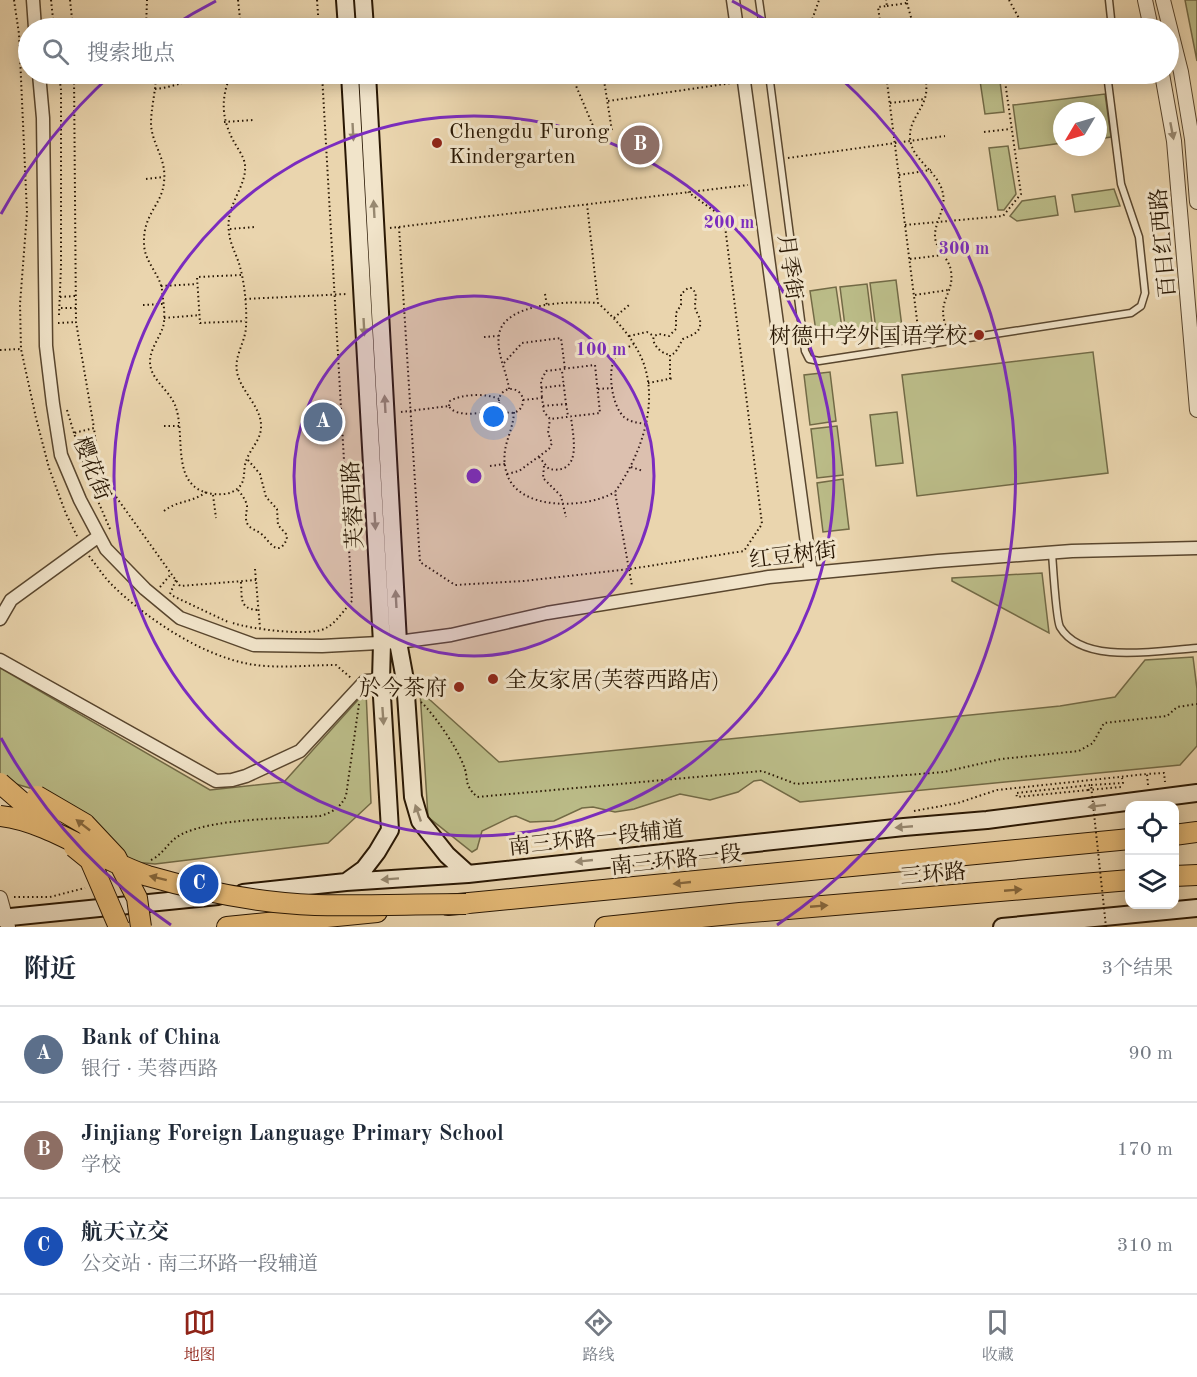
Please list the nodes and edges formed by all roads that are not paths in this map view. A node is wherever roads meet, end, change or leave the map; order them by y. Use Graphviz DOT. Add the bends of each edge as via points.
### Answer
graph roads {
  1 [pos="33,0"];
  2 [pos="345,0"];
  3 [pos="363,0"];
  4 [pos="733,0"];
  5 [pos="759,0"];
  6 [pos="1109,0"];
  7 [pos="1145,0"];
  8 [pos="1163,0"];
  9 [pos="34,18"];
  10 [pos="346,18"];
  11 [pos="364,18"];
  12 [pos="736,18"];
  13 [pos="762,18"];
  14 [pos="1111,18"];
  15 [pos="1150,18"];
  16 [pos="1168,18"];
  17 [pos="1179,64"];
  18 [pos="40,84"];
  19 [pos="351,84"];
  20 [pos="368,84"];
  21 [pos="744,84"];
  22 [pos="770,84"];
  23 [pos="1108,84"];
  24 [pos="1164,84"];
  25 [pos="1197,202"];
  26 [pos="1197,410"];
  27 [pos="99,536"];
  28 [pos="1197,548"];
  29 [pos="1052,553"];
  30 [pos="811,573"];
  31 [pos="0,619"];
  32 [pos="390,643"];
  33 [pos="1197,648"];
  34 [pos="0,660"];
  35 [pos="381,680"];
  36 [pos="0,783"];
  37 [pos="1197,793"];
  38 [pos="0,816"];
  39 [pos="1197,832"];
  40 [pos="1179,834"];
  41 [pos="1125,839"];
  42 [pos="468,874"];
  43 [pos="1197,874"];
  44 [pos="1179,876"];
  45 [pos="1125,880"];
  46 [pos="346,882"];
  47 [pos="5,897"];
  48 [pos="466,904"];
  49 [pos="1197,908"];
  50 [pos="5,921"];
  51 [pos="119,927"];
  52 [pos="141,927"];
  53 [pos="227,927"];
  54 [pos="605,927"];
  55 [pos="1002,927"];
  1 -- 9 [label="street"];
  2 -- 10 [label="main road"];
  3 -- 11 [label="main road"];
  4 -- 12 [label="street"];
  5 -- 13 [label="lane"];
  6 -- 14 [label="lane"];
  7 -- 15 [label="street"];
  8 -- 16 [label="street, 百日红西路"];
  17 -- 25 [label="street, 百日红西路" via="1192,139"];
  18 -- 27 [label="street, 樱花街" via="46,346 52,404 62,455"];
  19 -- 32 [label="main road, 芙蓉西路, one-way" via="362,293"];
  32 -- 20 [label="main road, 芙蓉西路, one-way" via="386,414"];
  21 -- 30 [label="street, 月季街"];
  22 -- 23 [label="lane" via="805,351 809,359 819,361 1131,313 1141,306 1145,293 1139,237 1121,184"];
  24 -- 26 [label="street, 百日红西路, one-way" via="1174,141"];
  27 -- 31 [label="street" via="11,600"];
  27 -- 32 [label="street, 樱花街" via="106,549 145,589 180,618 254,645"];
  28 -- 29 [label="street, 红豆树街"];
  29 -- 30 [label="street, 红豆树街"];
  29 -- 33 [label="lane" via="1059,625 1068,637 1105,652"];
  30 -- 32 [label="street, 红豆树街" via="634,598"];
  32 -- 35 [label="main road, 芙蓉西路"];
  42 -- 32 [label="main road, 芙蓉西路, one-way" via="420,821 413,797 405,680"];
  34 -- 35 [label="street" via="216,781 246,776 300,751 365,681"];
  35 -- 46 [label="main road, 芙蓉西路, one-way" via="390,830 364,869"];
  36 -- 51 [label="highway, bridge" via="90,861"];
  52 -- 36 [label="highway, one-way, bridge" via="137,898 116,857 85,825 37,796"];
  37 -- 42 [label="main road, 南三环路一段辅道, one-way" via="987,820"];
  48 -- 38 [label="highway, one-way, bridge" via="314,904 206,890 146,875 49,832"];
  39 -- 40 [label="highway"];
  41 -- 48 [label="highway, 南三环路一段, one-way"];
  42 -- 46 [label="main road, 南三环路一段辅道, one-way"];
  43 -- 44 [label="highway"];
  54 -- 45 [label="highway, 三环路, one-way"];
  46 -- 50 [label="main road, 南三环路一段辅道"];
  47 -- 50 [label="street"];
  48 -- 53 [label="highway, 南三环路一段, bridge"];
  49 -- 55 [label="main road"];
}
